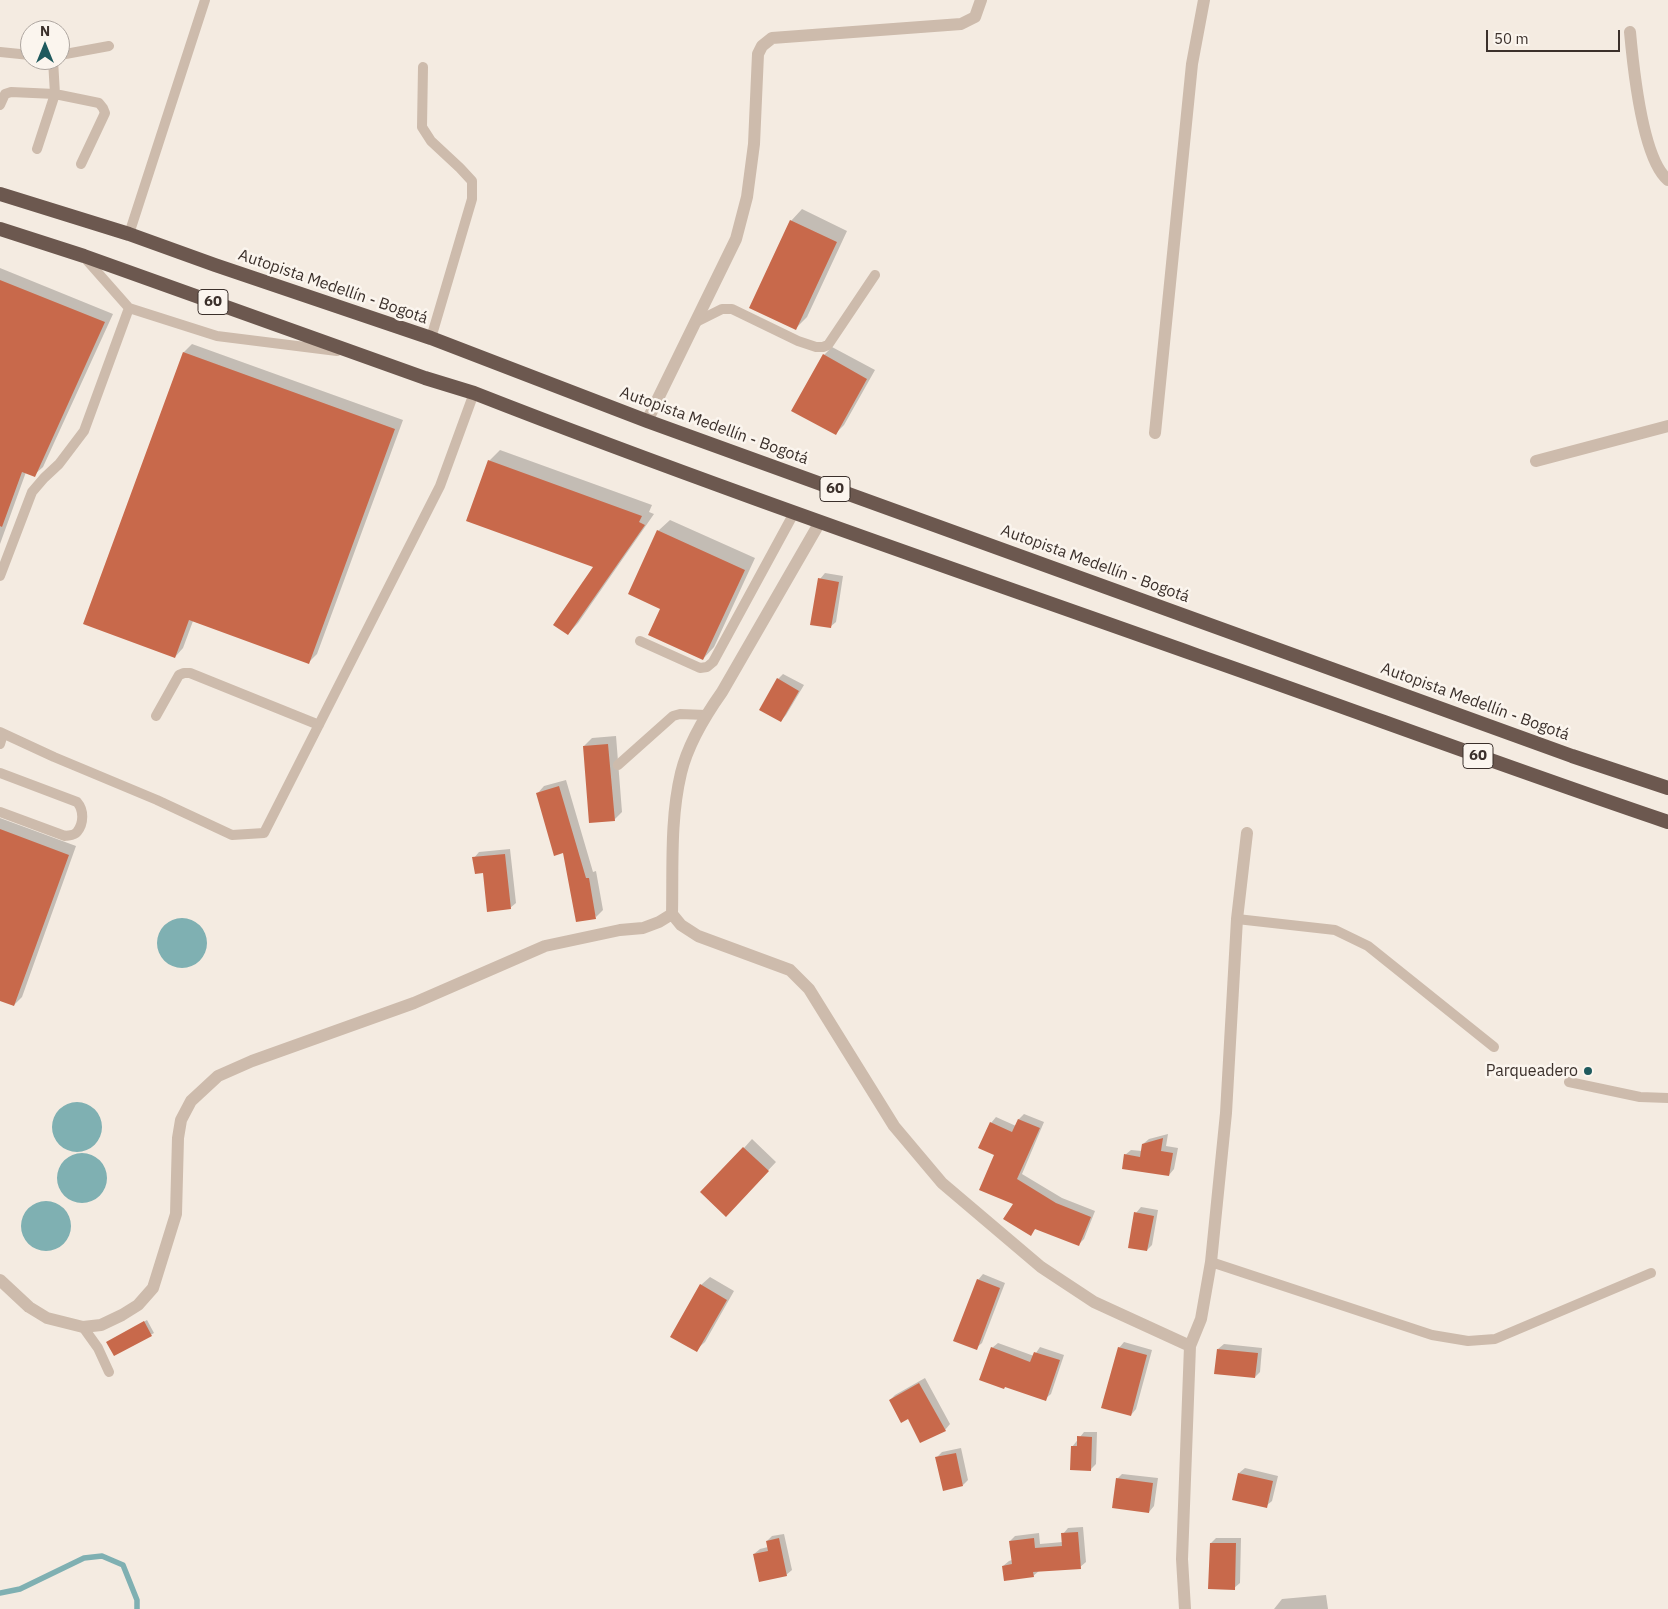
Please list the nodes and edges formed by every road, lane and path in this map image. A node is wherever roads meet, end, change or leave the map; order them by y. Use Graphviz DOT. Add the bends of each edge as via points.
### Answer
graph roads {
  1 [pos="205,0"];
  2 [pos="981,0"];
  3 [pos="1204,0"];
  4 [pos="1630,32"];
  5 [pos="109,46"];
  6 [pos="0,52"];
  7 [pos="20,53"];
  8 [pos="70,53"];
  9 [pos="422,67"];
  10 [pos="54,70"];
  11 [pos="55,94"];
  12 [pos="0,105"];
  13 [pos="37,149"];
  14 [pos="81,164"];
  15 [pos="1668,180"];
  16 [pos="0,194"];
  17 [pos="0,229"];
  18 [pos="129,234"];
  19 [pos="84,256"];
  20 [pos="875,275"];
  21 [pos="130,308"];
  22 [pos="696,322"];
  23 [pos="430,338"];
  24 [pos="353,352"];
  25 [pos="474,393"];
  26 [pos="647,421"];
  27 [pos="1668,426"];
  28 [pos="1155,433"];
  29 [pos="1536,461"];
  30 [pos="794,513"];
  31 [pos="820,522"];
  32 [pos="0,576"];
  33 [pos="640,641"];
  34 [pos="706,715"];
  35 [pos="156,716"];
  36 [pos="319,725"];
  37 [pos="2,733"];
  38 [pos="0,744"];
  39 [pos="618,765"];
  40 [pos="0,773"];
  41 [pos="1668,788"];
  42 [pos="0,812"];
  43 [pos="1668,822"];
  44 [pos="1247,833"];
  45 [pos="672,914"];
  46 [pos="1237,919"];
  47 [pos="1494,1047"];
  48 [pos="1569,1082"];
  49 [pos="1668,1098"];
  50 [pos="1211,1262"];
  51 [pos="1651,1273"];
  52 [pos="0,1280"];
  53 [pos="83,1327"];
  54 [pos="1190,1346"];
  55 [pos="109,1372"];
  56 [pos="1185,1609"];
  1 -- 18 [label="lane"];
  2 -- 22 [label="street" via="975,17 961,24 772,38 762,46 758,54 754,144 747,197 736,238"];
  3 -- 28 [label="street" via="1192,64"];
  4 -- 15 [label="street" via="1639,107 1654,160"];
  5 -- 8 [label="lane"];
  6 -- 7 [label="lane"];
  9 -- 23 [label="lane" via="422,127 431,141 472,182 472,199"];
  10 -- 11 [label="lane"];
  11 -- 12 [label="lane" via="11,92 5,94"];
  11 -- 13 [label="lane"];
  11 -- 14 [label="lane" via="99,103 103,108 104,114"];
  16 -- 18 [label="highway, Autopista Medellín - Bogotá / 60"];
  17 -- 19 [label="highway, 60"];
  18 -- 23 [label="highway, Autopista Medellín - Bogotá / 60"];
  19 -- 21 [label="lane"];
  19 -- 24 [label="highway, 60"];
  20 -- 22 [label="lane" via="824,348 798,341 732,309 722,309"];
  21 -- 24 [label="lane" via="218,336"];
  21 -- 32 [label="lane" via="84,431 32,492"];
  22 -- 26 [label="street"];
  23 -- 26 [label="highway, Autopista Medellín - Bogotá / 60"];
  24 -- 25 [label="highway, 60"];
  25 -- 30 [label="highway, 60"];
  25 -- 36 [label="lane" via="440,486"];
  26 -- 41 [label="highway, Autopista Medellín - Bogotá / 60"];
  27 -- 29 [label="street"];
  30 -- 31 [label="highway, 60"];
  30 -- 33 [label="lane" via="713,662 707,667 700,668"];
  31 -- 34 [label="street"];
  31 -- 43 [label="highway, 60"];
  34 -- 39 [label="lane" via="673,716"];
  34 -- 45 [label="street" via="681,773 675,815"];
  35 -- 36 [label="lane" via="179,675 190,673"];
  36 -- 37 [label="lane" via="264,833 232,835"];
  37 -- 38 [label="lane"];
  40 -- 42 [label="lane" via="77,802 83,814 78,832 65,836"];
  44 -- 46 [label="street"];
  45 -- 53 [label="street" via="643,928 545,946 414,1003 252,1060 218,1076 191,1101 182,1120 178,1138 176,1214 153,1288 138,1305 122,1315 101,1325"];
  45 -- 54 [label="street" via="698,936 790,970 809,989 894,1126 942,1183 1041,1267 1094,1302"];
  46 -- 47 [label="lane" via="1335,930 1368,946"];
  46 -- 50 [label="street" via="1226,1113"];
  48 -- 49 [label="lane" via="1640,1097"];
  50 -- 51 [label="lane" via="1432,1335 1468,1341 1495,1339"];
  50 -- 54 [label="street" via="1201,1319"];
  52 -- 53 [label="street" via="29,1307 47,1318"];
  53 -- 55 [label="lane"];
  54 -- 56 [label="street" via="1182,1558"];
}
